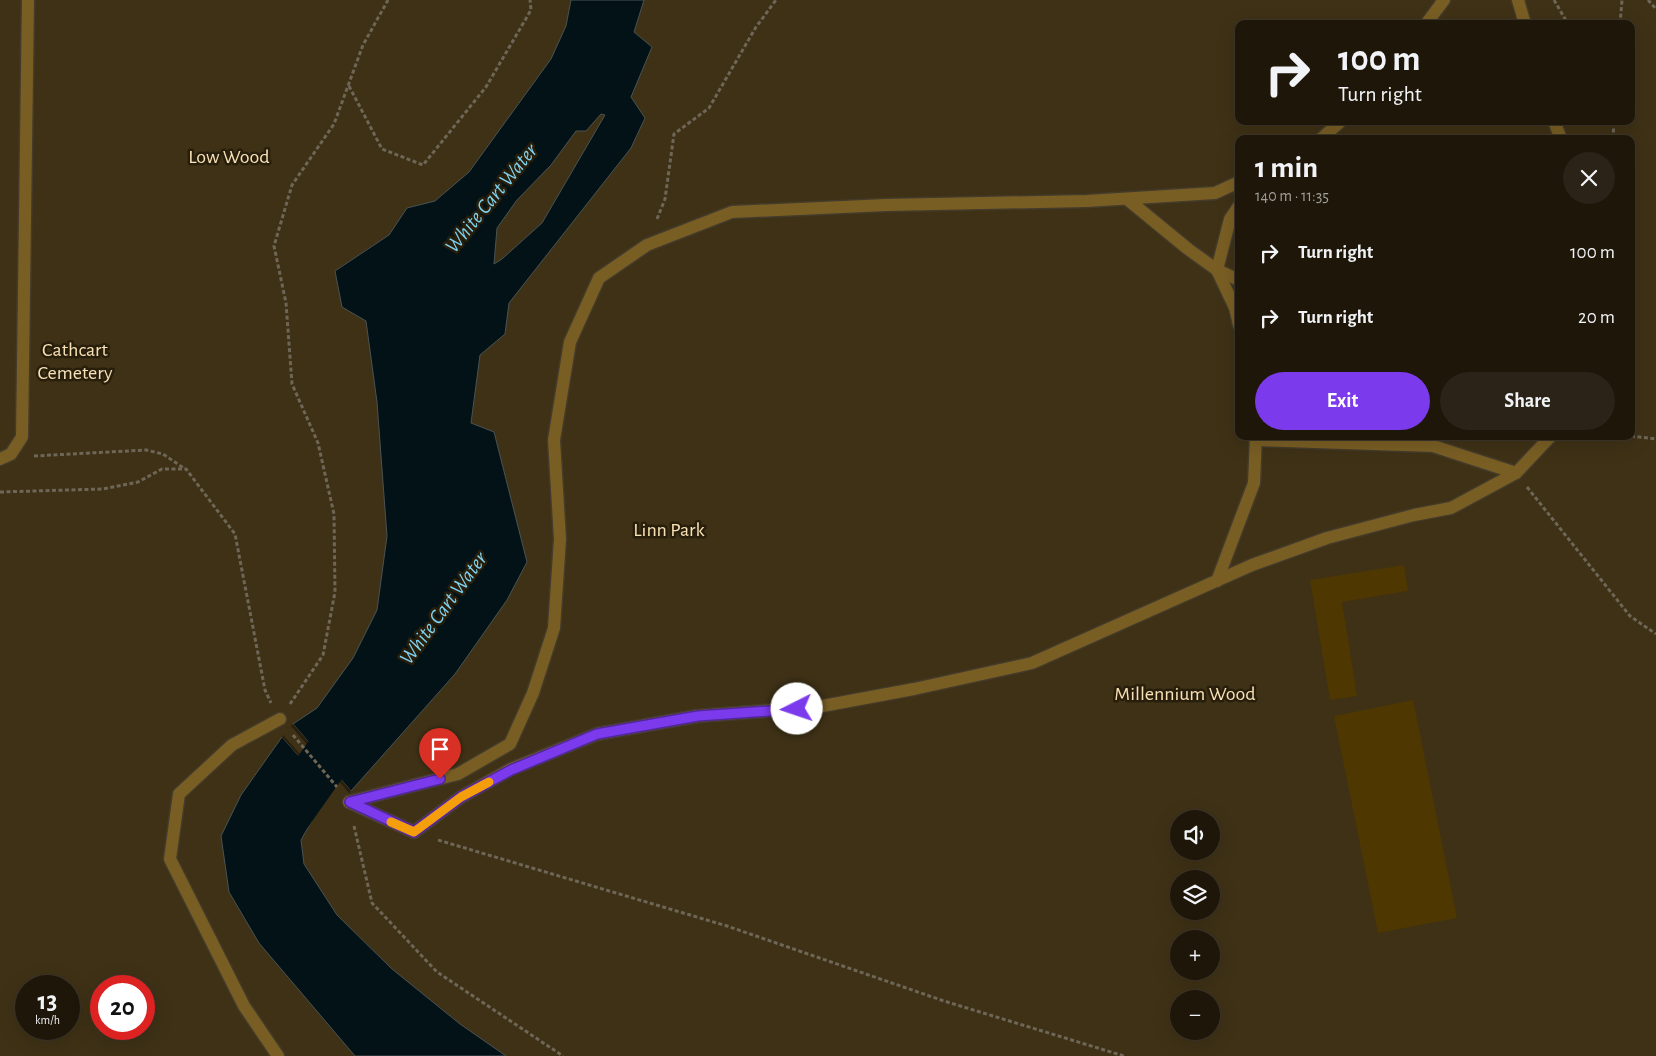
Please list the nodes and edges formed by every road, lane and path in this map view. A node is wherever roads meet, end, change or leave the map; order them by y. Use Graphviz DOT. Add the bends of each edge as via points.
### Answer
graph roads {
  1 [pos="28,0"];
  2 [pos="388,0"];
  3 [pos="530,0"];
  4 [pos="776,0"];
  5 [pos="1444,0"];
  6 [pos="1518,0"];
  7 [pos="1554,0"];
  8 [pos="1622,0"];
  9 [pos="1648,0"];
  10 [pos="1656,8"];
  11 [pos="1429,20"];
  12 [pos="1524,20"];
  13 [pos="1566,20"];
  14 [pos="1620,20"];
  15 [pos="348,85"];
  16 [pos="1337,125"];
  17 [pos="1326,135"];
  18 [pos="1235,184"];
  19 [pos="1127,198"];
  20 [pos="1235,212"];
  21 [pos="647,245"];
  22 [pos="1217,270"];
  23 [pos="1235,278"];
  24 [pos="1235,308"];
  25 [pos="1635,436"];
  26 [pos="1656,439"];
  27 [pos="1256,440"];
  28 [pos="1300,440"];
  29 [pos="1547,440"];
  30 [pos="6,456"];
  31 [pos="186,469"];
  32 [pos="1516,473"];
  33 [pos="0,492"];
  34 [pos="1217,581"];
  35 [pos="1656,634"];
  36 [pos="280,720"];
  37 [pos="350,802"];
  38 [pos="414,832"];
  39 [pos="278,1056"];
  40 [pos="563,1056"];
  41 [pos="1124,1056"];
  1 -- 30 [label="lane" via="22,437"];
  2 -- 15 [label="path" via="363,45"];
  3 -- 15 [label="path" via="531,10 486,87 423,165 382,149"];
  4 -- 21 [label="path" via="756,27 708,108 674,134 665,199"];
  5 -- 11 [label="lane"];
  6 -- 12 [label="lane"];
  7 -- 13 [label="path"];
  8 -- 14 [label="path"];
  9 -- 10 [label="path"];
  15 -- 36 [label="path" via="334,124 292,185 274,246 286,303 292,384 318,443 334,514 334,592 323,655"];
  16 -- 17 [label="lane"];
  18 -- 19 [label="lane" via="1215,193"];
  19 -- 21 [label="lane" via="732,212"];
  19 -- 22 [label="lane"];
  20 -- 22 [label="lane" via="1230,219"];
  21 -- 37 [label="lane" via="599,278 570,342 554,440 560,539 554,628 533,693 510,744 458,774"];
  22 -- 23 [label="lane"];
  22 -- 24 [label="lane"];
  25 -- 26 [label="path"];
  27 -- 34 [label="lane" via="1254,484"];
  28 -- 32 [label="lane" via="1433,446"];
  29 -- 32 [label="lane"];
  30 -- 31 [label="path" via="146,450 163,454"];
  31 -- 33 [label="path" via="162,469 138,482 103,489"];
  31 -- 36 [label="path" via="235,534 265,690"];
  32 -- 34 [label="lane" via="1451,508 1327,538"];
  32 -- 35 [label="path" via="1630,616"];
  34 -- 38 [label="lane" via="1032,663 817,707 698,716 597,734 511,770 461,797"];
  36 -- 37 [label="path"];
  36 -- 39 [label="lane" via="232,746 180,794 170,859 244,1006"];
  37 -- 38 [label="lane"];
  37 -- 40 [label="path" via="372,903 437,972"];
  38 -- 41 [label="path" via="727,926 944,1001"];
}
